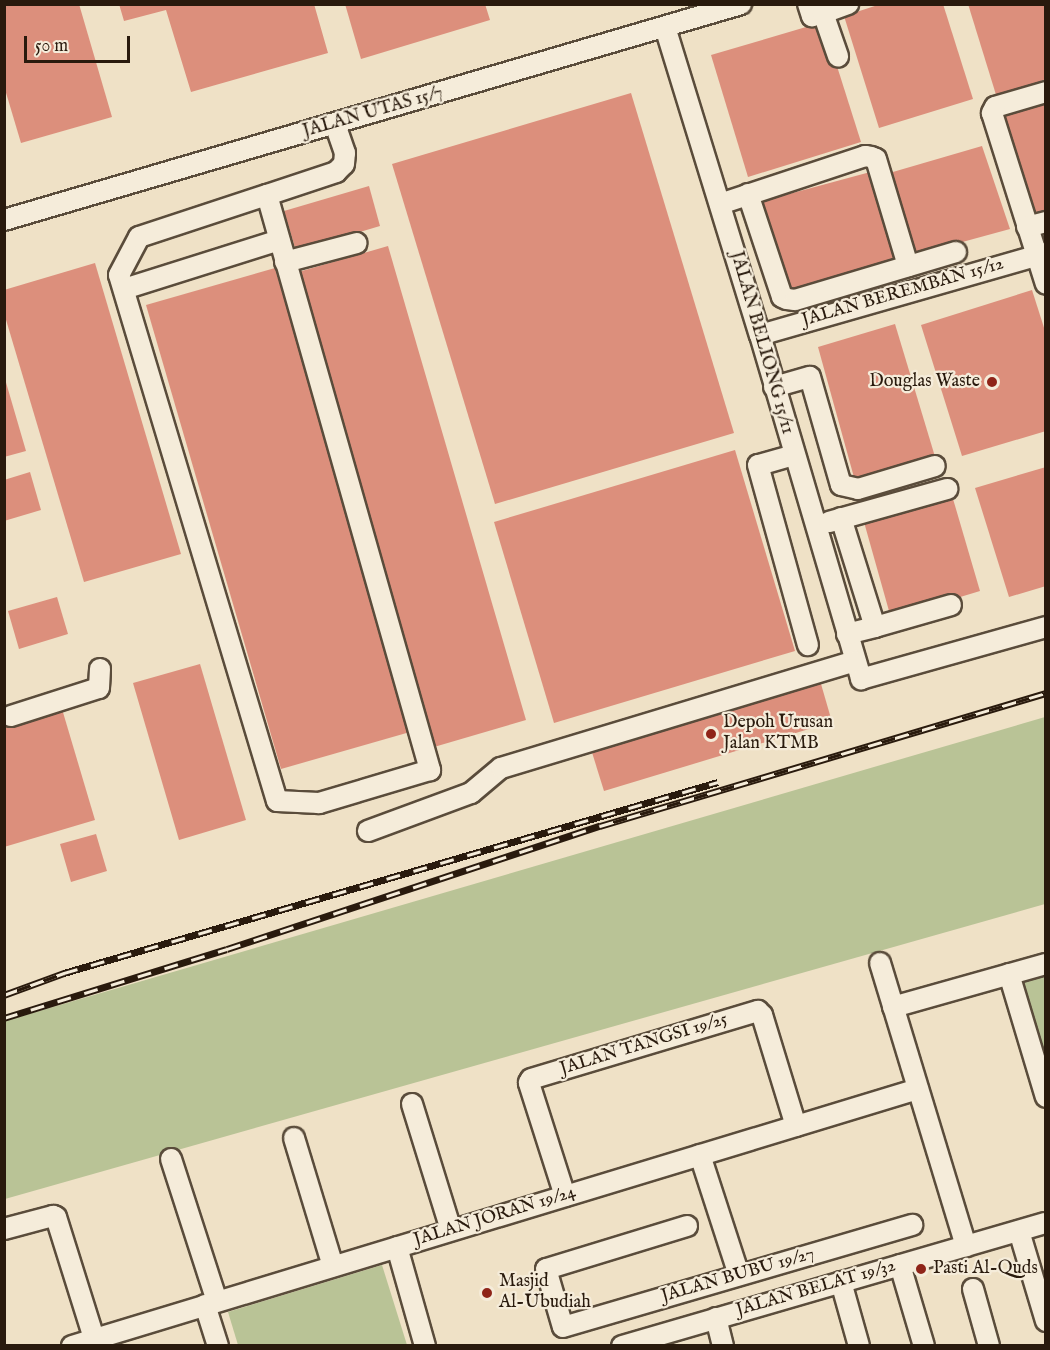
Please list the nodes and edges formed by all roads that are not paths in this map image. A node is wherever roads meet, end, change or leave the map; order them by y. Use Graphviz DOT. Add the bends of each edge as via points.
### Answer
graph roads {
  1 [pos="741,4"];
  2 [pos="848,4"];
  3 [pos="815,9"];
  4 [pos="665,27"];
  5 [pos="838,56"];
  6 [pos="1046,92"];
  7 [pos="335,124"];
  8 [pos="748,194"];
  9 [pos="267,195"];
  10 [pos="720,204"];
  11 [pos="4,220"];
  12 [pos="1036,224"];
  13 [pos="279,240"];
  14 [pos="357,243"];
  15 [pos="956,252"];
  16 [pos="1041,254"];
  17 [pos="285,262"];
  18 [pos="908,266"];
  19 [pos="1046,284"];
  20 [pos="124,289"];
  21 [pos="760,335"];
  22 [pos="774,387"];
  23 [pos="795,455"];
  24 [pos="935,466"];
  25 [pos="947,489"];
  26 [pos="841,518"];
  27 [pos="815,526"];
  28 [pos="951,605"];
  29 [pos="875,627"];
  30 [pos="1046,627"];
  31 [pos="847,634"];
  32 [pos="808,645"];
  33 [pos="855,661"];
  34 [pos="100,669"];
  35 [pos="11,716"];
  36 [pos="368,831"];
  37 [pos="880,963"];
  38 [pos="1046,964"];
  39 [pos="1009,974"];
  40 [pos="893,1007"];
  41 [pos="918,1089"];
  42 [pos="1046,1097"];
  43 [pos="412,1104"];
  44 [pos="796,1126"];
  45 [pos="294,1138"];
  46 [pos="700,1155"];
  47 [pos="171,1160"];
  48 [pos="565,1196"];
  49 [pos="1046,1223"];
  50 [pos="912,1225"];
  51 [pos="687,1226"];
  52 [pos="4,1229"];
  53 [pos="450,1230"];
  54 [pos="1019,1231"];
  55 [pos="397,1246"];
  56 [pos="966,1246"];
  57 [pos="900,1265"];
  58 [pos="333,1266"];
  59 [pos="739,1275"];
  60 [pos="841,1282"];
  61 [pos="973,1289"];
  62 [pos="211,1303"];
  63 [pos="716,1318"];
  64 [pos="1046,1321"];
  65 [pos="94,1338"];
  66 [pos="72,1346"];
  67 [pos="218,1346"];
  68 [pos="425,1346"];
  69 [pos="622,1346"];
  70 [pos="723,1346"];
  71 [pos="859,1346"];
  72 [pos="924,1346"];
  73 [pos="989,1346"];
  1 -- 4 [label="street, JALAN UTAS 15/7"];
  2 -- 3 [label="street"];
  3 -- 5 [label="street"];
  4 -- 7 [label="street, JALAN UTAS 15/7"];
  4 -- 10 [label="street, JALAN BELIONG 15/11"];
  6 -- 12 [label="street" via="995,107 992,113"];
  7 -- 9 [label="street" via="345,153 344,164 336,172"];
  7 -- 11 [label="street, JALAN UTAS 15/7"];
  8 -- 10 [label="street"];
  8 -- 18 [label="street" via="782,297 795,300"];
  8 -- 18 [label="street" via="865,156 876,159"];
  9 -- 13 [label="street"];
  9 -- 20 [label="street" via="139,237 119,275"];
  10 -- 21 [label="street, JALAN BELIONG 15/11"];
  12 -- 16 [label="street"];
  13 -- 17 [label="street"];
  13 -- 20 [label="street"];
  14 -- 17 [label="street"];
  15 -- 18 [label="street"];
  16 -- 19 [label="street"];
  16 -- 21 [label="street, JALAN BEREMBAN 15/12"];
  17 -- 20 [label="street" via="430,770 319,803 277,801"];
  21 -- 22 [label="street, JALAN BELIONG 15/11"];
  22 -- 23 [label="street, JALAN BELIONG 15/11"];
  22 -- 24 [label="street" via="810,377 841,485 858,489"];
  23 -- 27 [label="street, JALAN BELIONG 15/11"];
  23 -- 32 [label="street" via="758,465"];
  25 -- 26 [label="street"];
  26 -- 27 [label="street"];
  26 -- 29 [label="street"];
  27 -- 31 [label="street, JALAN BELIONG 15/11"];
  28 -- 29 [label="street"];
  29 -- 31 [label="street"];
  30 -- 33 [label="street" via="861,679"];
  31 -- 33 [label="street, JALAN BELIONG 15/11"];
  33 -- 36 [label="street" via="501,768 471,793"];
  34 -- 35 [label="street" via="99,688"];
  37 -- 40 [label="street"];
  38 -- 39 [label="street"];
  39 -- 40 [label="street"];
  39 -- 42 [label="street"];
  40 -- 41 [label="street"];
  41 -- 44 [label="street, JALAN JORAN 19/24"];
  41 -- 56 [label="street"];
  43 -- 53 [label="street"];
  44 -- 46 [label="street, JALAN JORAN 19/24"];
  44 -- 48 [label="street, JALAN TANGSI 19/25" via="758,1011 554,1072 529,1083"];
  45 -- 58 [label="street"];
  46 -- 48 [label="street, JALAN JORAN 19/24"];
  46 -- 59 [label="street"];
  47 -- 62 [label="street"];
  48 -- 53 [label="street, JALAN JORAN 19/24"];
  49 -- 54 [label="street, JALAN BELAT 19/32"];
  50 -- 59 [label="street, JALAN BUBU 19/27"];
  51 -- 59 [label="street, JALAN BUBU 19/27" via="546,1269 563,1327"];
  52 -- 65 [label="street" via="56,1217"];
  53 -- 55 [label="street, JALAN JORAN 19/24"];
  54 -- 56 [label="street, JALAN BELAT 19/32"];
  54 -- 64 [label="street"];
  55 -- 58 [label="street, JALAN JORAN 19/24"];
  55 -- 68 [label="street"];
  56 -- 57 [label="street, JALAN BELAT 19/32"];
  57 -- 60 [label="street, JALAN BELAT 19/32"];
  57 -- 72 [label="street"];
  58 -- 62 [label="street, JALAN JORAN 19/24"];
  60 -- 63 [label="street, JALAN BELAT 19/32"];
  60 -- 71 [label="street"];
  61 -- 73 [label="street"];
  62 -- 65 [label="street, JALAN JORAN 19/24"];
  62 -- 67 [label="street"];
  63 -- 69 [label="street, JALAN BELAT 19/32"];
  63 -- 70 [label="street"];
  65 -- 66 [label="street, JALAN JORAN 19/24"];
}
